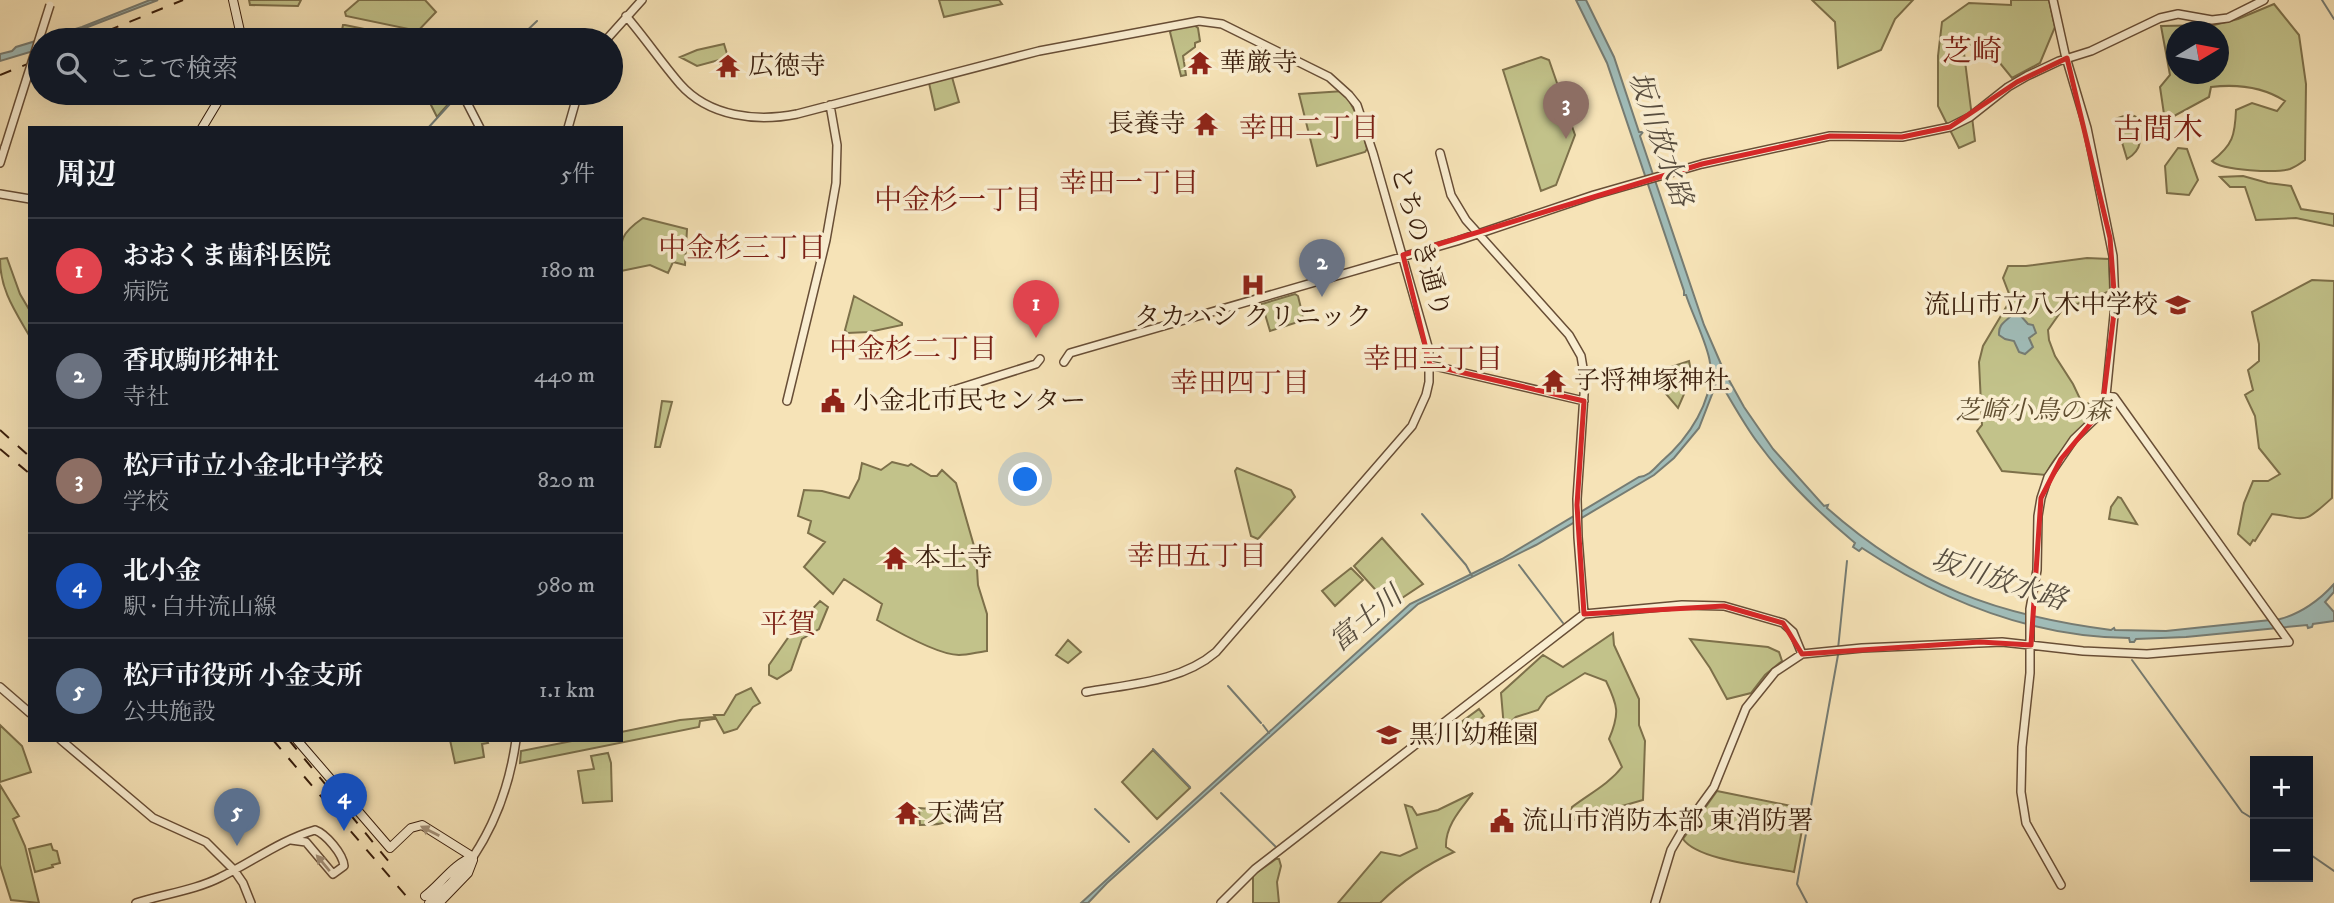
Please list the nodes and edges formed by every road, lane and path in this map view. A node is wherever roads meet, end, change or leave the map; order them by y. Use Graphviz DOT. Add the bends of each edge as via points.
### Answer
graph roads {
  1 [pos="233,0"];
  2 [pos="642,0"];
  3 [pos="2053,0"];
  4 [pos="2264,0"];
  5 [pos="50,3"];
  6 [pos="626,16"];
  7 [pos="42,28"];
  8 [pos="239,28"];
  9 [pos="616,28"];
  10 [pos="2067,58"];
  11 [pos="28,73"];
  12 [pos="216,105"];
  13 [pos="468,105"];
  14 [pos="575,105"];
  15 [pos="830,105"];
  16 [pos="203,126"];
  17 [pos="479,126"];
  18 [pos="569,126"];
  19 [pos="1440,153"];
  20 [pos="0,163"];
  21 [pos="0,194"];
  22 [pos="28,199"];
  23 [pos="1477,234"];
  24 [pos="1403,255"];
  25 [pos="1040,359"];
  26 [pos="1063,362"];
  27 [pos="1430,365"];
  28 [pos="938,395"];
  29 [pos="2106,396"];
  30 [pos="787,401"];
  31 [pos="1584,401"];
  32 [pos="1584,614"];
  33 [pos="2031,643"];
  34 [pos="1802,654"];
  35 [pos="0,687"];
  36 [pos="1086,692"];
  37 [pos="28,711"];
  38 [pos="63,742"];
  39 [pos="299,742"];
  40 [pos="516,742"];
  41 [pos="291,840"];
  42 [pos="473,857"];
  43 [pos="234,870"];
  44 [pos="2061,885"];
  45 [pos="427,900"];
  46 [pos="136,903"];
  47 [pos="251,903"];
  48 [pos="439,903"];
  49 [pos="1221,903"];
  50 [pos="1655,903"];
  1 -- 8 [label="main road"];
  2 -- 6 [label="street"];
  3 -- 10 [label="street"];
  4 -- 10 [label="street" via="2228,18 2164,16"];
  5 -- 7 [label="street, bridge"];
  6 -- 9 [label="street"];
  6 -- 15 [label="street, とちのき通り" via="682,87 717,109 766,119"];
  10 -- 23 [label="street" via="2017,82 1950,127 1902,137 1830,136 1702,164"];
  10 -- 29 [label="street" via="2090,140 2114,266"];
  11 -- 20 [label="street, bridge"];
  12 -- 16 [label="main road"];
  13 -- 17 [label="street"];
  14 -- 18 [label="street"];
  15 -- 24 [label="street, とちのき通り" via="1065,45 1180,23 1222,24 1329,78 1349,95 1362,117"];
  15 -- 30 [label="street" via="837,145 836,183"];
  19 -- 23 [label="street" via="1451,195"];
  21 -- 22 [label="street"];
  23 -- 24 [label="street"];
  23 -- 31 [label="street" via="1573,342 1583,364"];
  24 -- 26 [label="street" via="1070,353"];
  24 -- 27 [label="street, とちのき通り"];
  25 -- 28 [label="street"];
  27 -- 31 [label="street"];
  27 -- 36 [label="street, とちのき通り" via="1426,395 1412,426 1216,652 1182,673"];
  29 -- 33 [label="street" via="2099,415 2074,439 2044,485"];
  29 -- 33 [label="street" via="2114,397 2290,642 2147,654"];
  31 -- 32 [label="street" via="1577,505"];
  32 -- 34 [label="street" via="1724,606 1783,623 1793,632"];
  32 -- 49 [label="street" via="1255,869"];
  33 -- 34 [label="street"];
  33 -- 44 [label="street" via="2022,807 2031,833"];
  34 -- 50 [label="street" via="1775,672 1746,708 1714,787 1671,850"];
  35 -- 37 [label="street"];
  38 -- 43 [label="street" via="146,813 204,840"];
  42 -- 39 [label="main road, one-way" via="422,825 411,828 390,848"];
  40 -- 42 [label="street" via="500,807"];
  41 -- 41 [label="street, one-way" via="318,830 344,866 333,874 306,842"];
  41 -- 43 [label="street"];
  42 -- 45 [label="main road" via="444,889"];
  42 -- 45 [label="main road" via="462,860"];
  42 -- 48 [label="main road" via="468,873"];
  43 -- 46 [label="street" via="219,879"];
  43 -- 47 [label="street"];
}
